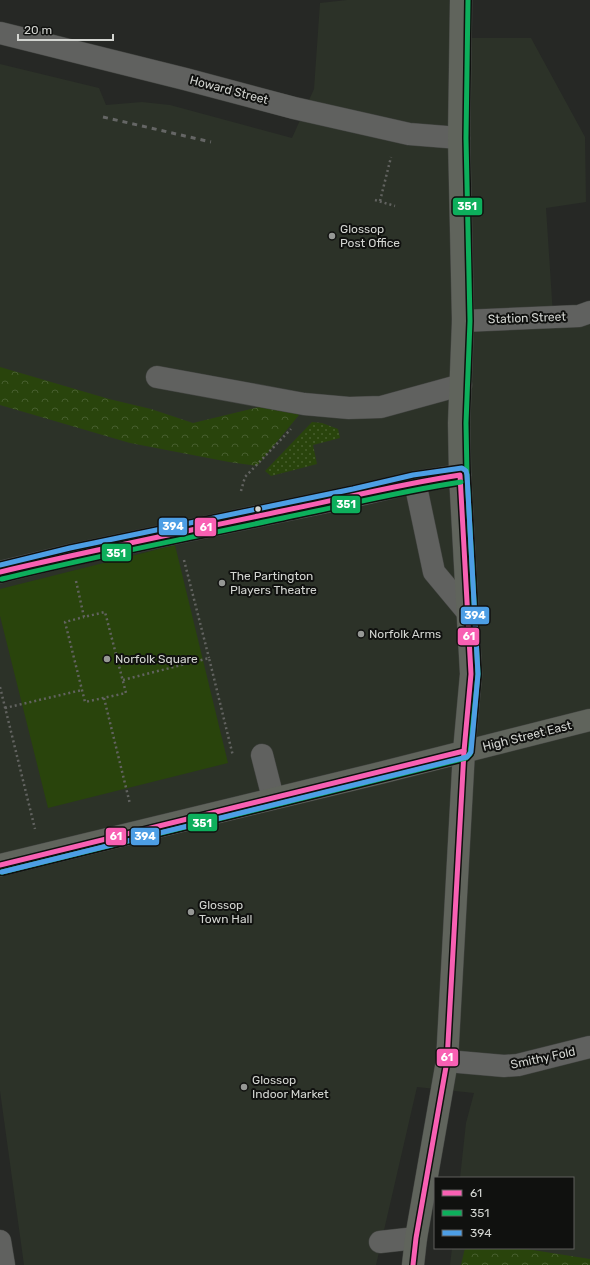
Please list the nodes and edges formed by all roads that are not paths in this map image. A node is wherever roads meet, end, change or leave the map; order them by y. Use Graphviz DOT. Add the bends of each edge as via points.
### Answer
graph roads {
  1 [pos="461,0"];
  2 [pos="0,33"];
  3 [pos="459,138"];
  4 [pos="590,312"];
  5 [pos="463,321"];
  6 [pos="157,377"];
  7 [pos="461,385"];
  8 [pos="460,475"];
  9 [pos="415,482"];
  10 [pos="0,572"];
  11 [pos="468,614"];
  12 [pos="590,720"];
  13 [pos="464,751"];
  14 [pos="262,755"];
  15 [pos="273,798"];
  16 [pos="0,865"];
  17 [pos="590,1047"];
  18 [pos="447,1061"];
  19 [pos="416,1238"];
  20 [pos="0,1241"];
  21 [pos="380,1242"];
  22 [pos="4,1265"];
  23 [pos="413,1265"];
  1 -- 3 [label="main road"];
  2 -- 3 [label="street, Howard Street" via="294,108 409,134"];
  3 -- 5 [label="main road"];
  4 -- 5 [label="street, Station Street" via="579,316"];
  5 -- 7 [label="main road"];
  6 -- 7 [label="street" via="304,404 349,408 381,407"];
  7 -- 8 [label="main road"];
  8 -- 9 [label="street"];
  8 -- 11 [label="main road"];
  9 -- 10 [label="street"];
  9 -- 11 [label="street" via="434,572"];
  11 -- 13 [label="main road" via="471,674"];
  12 -- 13 [label="main road, High Street East"];
  13 -- 15 [label="main road, High Street East"];
  13 -- 18 [label="main road"];
  14 -- 15 [label="street"];
  15 -- 16 [label="main road, High Street East"];
  17 -- 18 [label="street, Smithy Fold" via="518,1065"];
  18 -- 19 [label="main road"];
  19 -- 21 [label="street"];
  19 -- 23 [label="main road"];
  20 -- 22 [label="street"];
}
